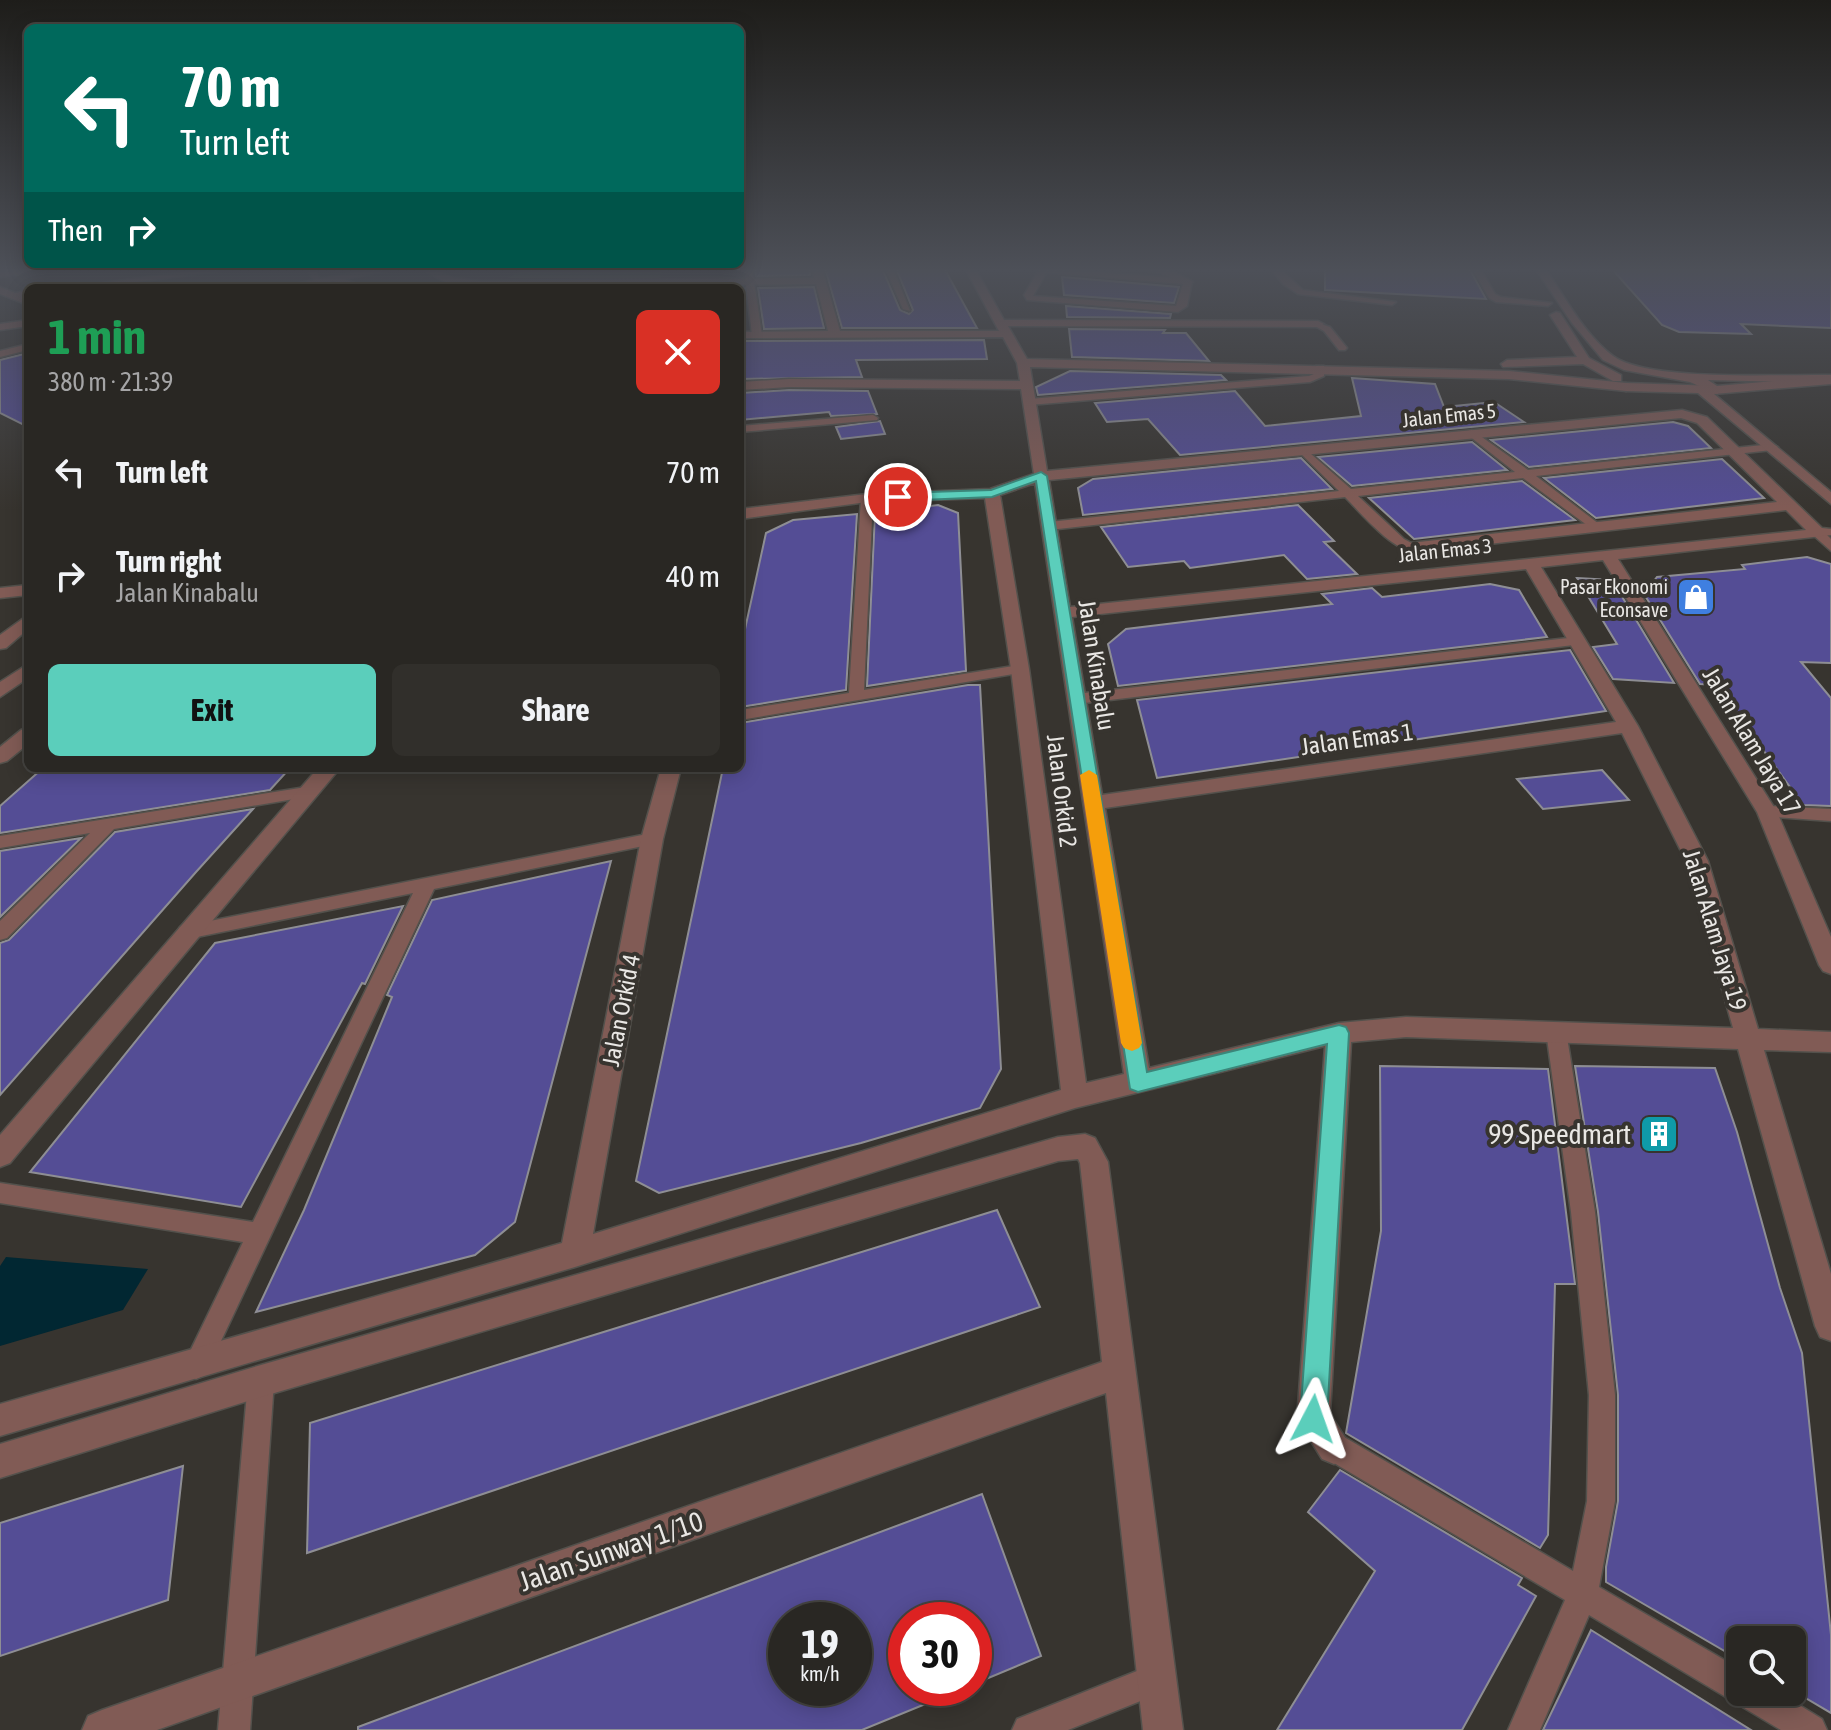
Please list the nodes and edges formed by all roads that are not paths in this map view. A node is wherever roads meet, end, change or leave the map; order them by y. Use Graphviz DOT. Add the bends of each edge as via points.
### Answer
graph roads {
  1 [pos="24,349"];
  2 [pos="1015,349"];
  3 [pos="1578,349"];
  4 [pos="1598,349"];
  5 [pos="0,354"];
  6 [pos="1585,360"];
  7 [pos="1023,363"];
  8 [pos="1502,365"];
  9 [pos="1320,368"];
  10 [pos="1352,369"];
  11 [pos="1646,371"];
  12 [pos="1831,379"];
  13 [pos="744,386"];
  14 [pos="1626,387"];
  15 [pos="1648,388"];
  16 [pos="1710,390"];
  17 [pos="1028,394"];
  18 [pos="873,418"];
  19 [pos="744,429"];
  20 [pos="1472,433"];
  21 [pos="1772,447"];
  22 [pos="1303,450"];
  23 [pos="1735,451"];
  24 [pos="1525,475"];
  25 [pos="1041,476"];
  26 [pos="1831,488"];
  27 [pos="992,493"];
  28 [pos="1350,495"];
  29 [pos="867,498"];
  30 [pos="1831,500"];
  31 [pos="1788,505"];
  32 [pos="744,513"];
  33 [pos="1049,526"];
  34 [pos="1595,527"];
  35 [pos="1824,532"];
  36 [pos="1831,547"];
  37 [pos="1410,548"];
  38 [pos="1608,555"];
  39 [pos="1531,563"];
  40 [pos="24,590"];
  41 [pos="0,593"];
  42 [pos="1063,613"];
  43 [pos="24,623"];
  44 [pos="1577,641"];
  45 [pos="0,644"];
  46 [pos="1020,669"];
  47 [pos="24,672"];
  48 [pos="0,691"];
  49 [pos="856,696"];
  50 [pos="1076,699"];
  51 [pos="744,714"];
  52 [pos="1628,726"];
  53 [pos="24,737"];
  54 [pos="0,757"];
  55 [pos="326,772"];
  56 [pos="670,772"];
  57 [pos="306,792"];
  58 [pos="1093,803"];
  59 [pos="1767,812"];
  60 [pos="1831,815"];
  61 [pos="109,824"];
  62 [pos="652,839"];
  63 [pos="0,842"];
  64 [pos="427,884"];
  65 [pos="187,932"];
  66 [pos="0,933"];
  67 [pos="1831,965"];
  68 [pos="1556,1031"];
  69 [pos="1339,1033"];
  70 [pos="1748,1038"];
  71 [pos="1831,1042"];
  72 [pos="1138,1083"];
  73 [pos="1075,1097"];
  74 [pos="0,1155"];
  75 [pos="0,1193"];
  76 [pos="259,1234"];
  77 [pos="575,1253"];
  78 [pos="1831,1326"];
  79 [pos="196,1366"];
  80 [pos="1119,1372"];
  81 [pos="261,1381"];
  82 [pos="0,1420"];
  83 [pos="1334,1447"];
  84 [pos="0,1461"];
  85 [pos="1583,1593"];
  86 [pos="1157,1679"];
  87 [pos="1726,1679"];
  88 [pos="237,1682"];
  89 [pos="1771,1706"];
  90 [pos="102,1730"];
  91 [pos="234,1730"];
  92 [pos="1028,1730"];
  93 [pos="1163,1730"];
  94 [pos="1524,1730"];
  95 [pos="1811,1730"];
  1 -- 5 [label="lane"];
  2 -- 7 [label="street, Jalan Kinabalu"];
  3 -- 6 [label="street"];
  4 -- 11 [label="street" via="1617,363"];
  6 -- 8 [label="street"];
  6 -- 15 [label="street"];
  7 -- 9 [label="street"];
  7 -- 17 [label="street, Jalan Kinabalu"];
  8 -- 10 [label="street"];
  8 -- 14 [label="street"];
  9 -- 10 [label="street"];
  9 -- 17 [label="lane" via="1319,376 1310,379"];
  10 -- 14 [label="street" via="1509,375"];
  11 -- 12 [label="street"];
  11 -- 16 [label="street" via="1696,380"];
  12 -- 16 [label="street"];
  13 -- 17 [label="street" via="789,383"];
  14 -- 15 [label="street"];
  15 -- 16 [label="street"];
  16 -- 21 [label="street"];
  16 -- 26 [label="street"];
  17 -- 25 [label="street, Jalan Kinabalu"];
  18 -- 19 [label="lane"];
  20 -- 22 [label="street, Jalan Emas 5"];
  20 -- 23 [label="street, Jalan Emas 5" via="1682,414 1702,420"];
  20 -- 24 [label="lane"];
  21 -- 23 [label="lane"];
  21 -- 30 [label="street"];
  22 -- 25 [label="street, Jalan Emas 5"];
  22 -- 28 [label="lane"];
  23 -- 24 [label="lane"];
  23 -- 31 [label="street, Jalan Emas 5"];
  24 -- 28 [label="lane"];
  24 -- 34 [label="lane"];
  25 -- 27 [label="street, Jalan Emas 5"];
  25 -- 33 [label="street, Jalan Kinabalu"];
  27 -- 29 [label="street, Jalan Emas 5"];
  27 -- 46 [label="street, Jalan Orkid 2"];
  28 -- 33 [label="lane"];
  28 -- 37 [label="lane"];
  29 -- 32 [label="street, Jalan Emas 5"];
  29 -- 49 [label="lane"];
  31 -- 34 [label="street"];
  31 -- 35 [label="street, Jalan Emas 5"];
  33 -- 42 [label="street, Jalan Kinabalu"];
  34 -- 37 [label="street"];
  35 -- 36 [label="lane"];
  35 -- 38 [label="street, Jalan Emas 3"];
  38 -- 39 [label="street, Jalan Emas 3"];
  38 -- 59 [label="street, Jalan Alam Jaya 17"];
  39 -- 42 [label="street, Jalan Emas 3"];
  39 -- 44 [label="street, Jalan Alam Jaya 19"];
  40 -- 41 [label="street"];
  42 -- 50 [label="street, Jalan Kinabalu"];
  43 -- 45 [label="street"];
  44 -- 50 [label="lane"];
  44 -- 52 [label="street, Jalan Alam Jaya 19"];
  46 -- 49 [label="lane"];
  46 -- 73 [label="street, Jalan Orkid 2"];
  47 -- 48 [label="street"];
  49 -- 51 [label="lane"];
  50 -- 58 [label="street, Jalan Kinabalu"];
  52 -- 58 [label="street, Jalan Emas 1"];
  52 -- 70 [label="street, Jalan Alam Jaya 19" via="1697,861"];
  53 -- 54 [label="street"];
  55 -- 57 [label="street"];
  56 -- 62 [label="street, Jalan Orkid 4"];
  57 -- 61 [label="lane"];
  57 -- 65 [label="street"];
  58 -- 72 [label="street, Jalan Kinabalu"];
  59 -- 60 [label="lane"];
  59 -- 67 [label="street, Jalan Alam Jaya 17"];
  61 -- 63 [label="lane"];
  61 -- 66 [label="lane"];
  62 -- 64 [label="lane"];
  62 -- 77 [label="street, Jalan Orkid 4"];
  64 -- 65 [label="lane"];
  64 -- 76 [label="lane"];
  65 -- 74 [label="street"];
  68 -- 69 [label="street" via="1406,1027"];
  68 -- 70 [label="street"];
  68 -- 85 [label="lane" via="1583,1212 1602,1395 1601,1501"];
  69 -- 72 [label="street"];
  69 -- 83 [label="street" via="1313,1419"];
  70 -- 71 [label="street"];
  70 -- 78 [label="street, Jalan Alam Jaya 19"];
  72 -- 73 [label="street"];
  73 -- 77 [label="street"];
  75 -- 76 [label="lane"];
  76 -- 79 [label="lane"];
  77 -- 79 [label="street"];
  79 -- 82 [label="street"];
  80 -- 81 [label="street" via="1094,1162 1085,1146 1058,1149"];
  80 -- 86 [label="street"];
  80 -- 88 [label="street, Jalan Sunway 1/10"];
  81 -- 84 [label="street"];
  81 -- 88 [label="lane"];
  83 -- 85 [label="lane"];
  85 -- 87 [label="lane"];
  85 -- 94 [label="lane"];
  86 -- 92 [label="lane"];
  86 -- 93 [label="street"];
  88 -- 90 [label="street, Jalan Sunway 1/10"];
  88 -- 91 [label="lane"];
  89 -- 95 [label="lane"];
}
